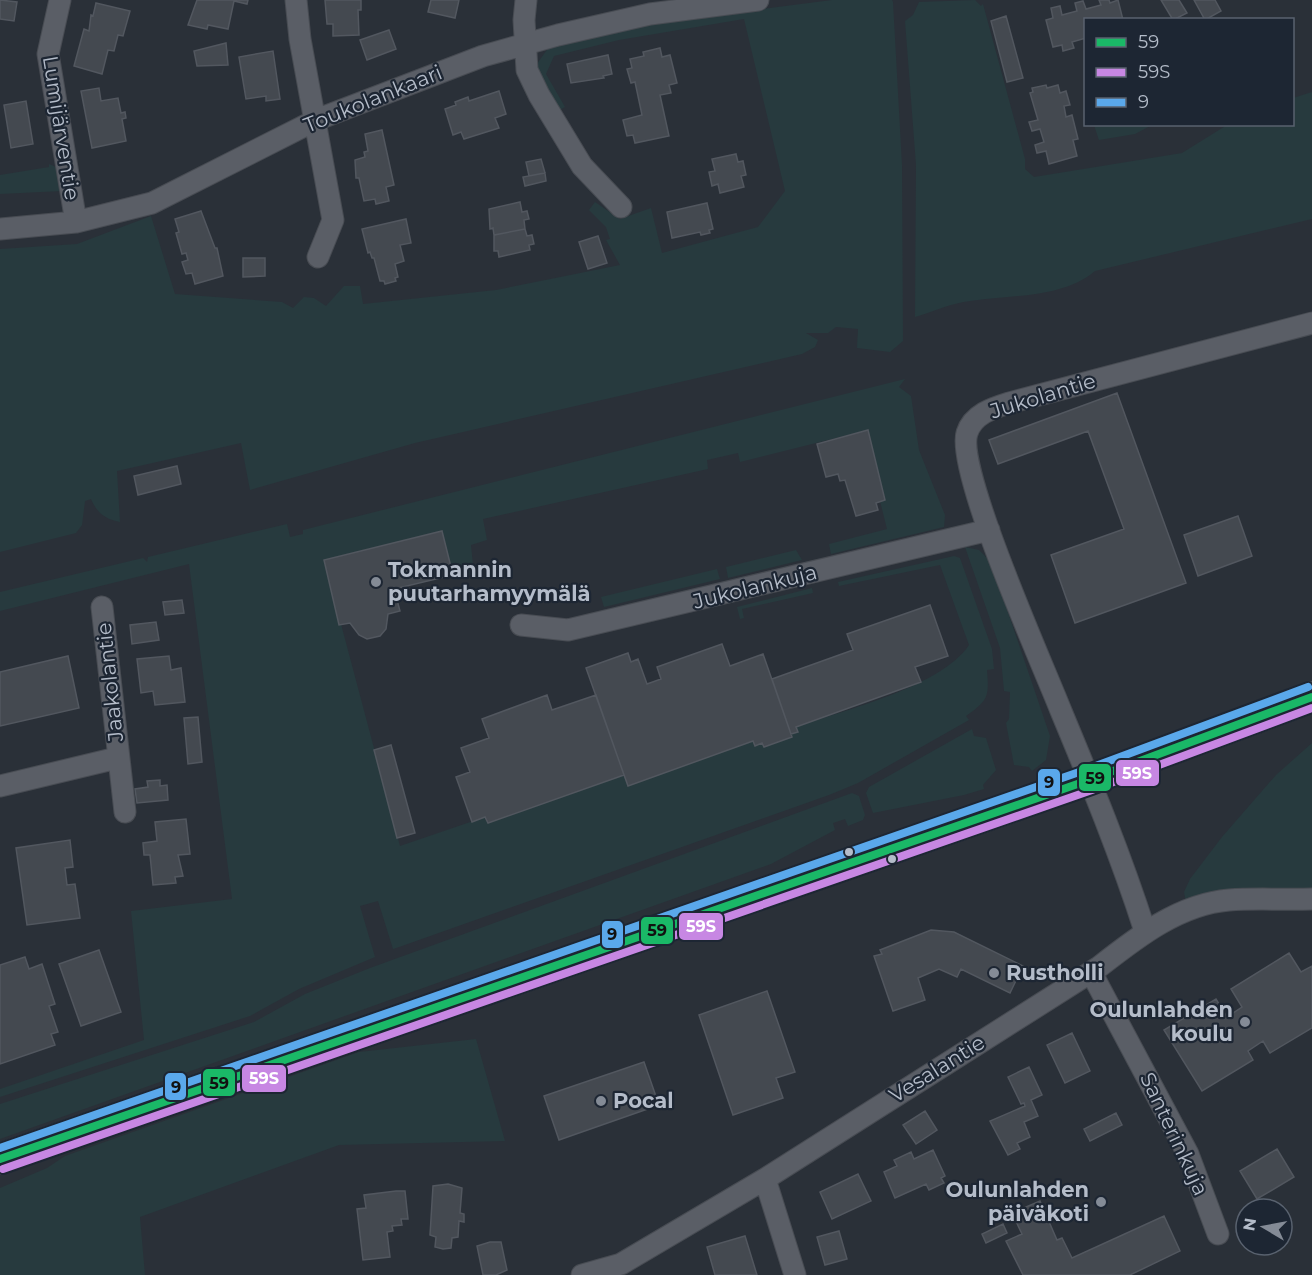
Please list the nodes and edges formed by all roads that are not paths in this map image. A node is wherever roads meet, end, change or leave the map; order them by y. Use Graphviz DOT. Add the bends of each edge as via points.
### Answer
graph roads {
  1 [pos="60,0"];
  2 [pos="296,0"];
  3 [pos="526,0"];
  4 [pos="758,0"];
  5 [pos="525,44"];
  6 [pos="316,120"];
  7 [pos="621,207"];
  8 [pos="76,222"];
  9 [pos="0,229"];
  10 [pos="318,257"];
  11 [pos="1312,323"];
  12 [pos="989,530"];
  13 [pos="102,607"];
  14 [pos="520,625"];
  15 [pos="1312,696"];
  16 [pos="117,758"];
  17 [pos="1089,780"];
  18 [pos="0,786"];
  19 [pos="125,812"];
  20 [pos="1312,899"];
  21 [pos="1145,931"];
  22 [pos="1091,972"];
  23 [pos="0,1159"];
  24 [pos="765,1179"];
  25 [pos="1218,1234"];
  26 [pos="582,1275"];
  27 [pos="795,1275"];
  1 -- 8 [label="street, Lumijärventie" via="48,54"];
  2 -- 6 [label="street"];
  3 -- 5 [label="street"];
  4 -- 5 [label="street, Toukolankaari" via="650,14"];
  5 -- 6 [label="street, Toukolankaari" via="483,56"];
  5 -- 7 [label="street" via="527,70 539,95 582,166"];
  6 -- 8 [label="street, Toukolankaari" via="152,203"];
  6 -- 10 [label="street" via="333,220"];
  8 -- 9 [label="street, Toukolankaari"];
  11 -- 12 [label="street, Jukolantie" via="988,410 975,419 965,446"];
  12 -- 14 [label="street, Jukolankuja" via="568,630"];
  12 -- 17 [label="street, Jukolantie"];
  13 -- 16 [label="street, Jaakolantie"];
  15 -- 17 [label="main road"];
  16 -- 18 [label="street, Jaakolantie"];
  16 -- 19 [label="street, Jaakolantie"];
  17 -- 21 [label="street"];
  17 -- 23 [label="main road"];
  20 -- 21 [label="street, Vesalantie" via="1227,900"];
  21 -- 22 [label="street, Vesalantie"];
  22 -- 24 [label="street, Vesalantie"];
  22 -- 25 [label="street, Santerinkuja" via="1188,1154"];
  24 -- 26 [label="street, Vesalantie" via="621,1264"];
  24 -- 27 [label="street"];
}
